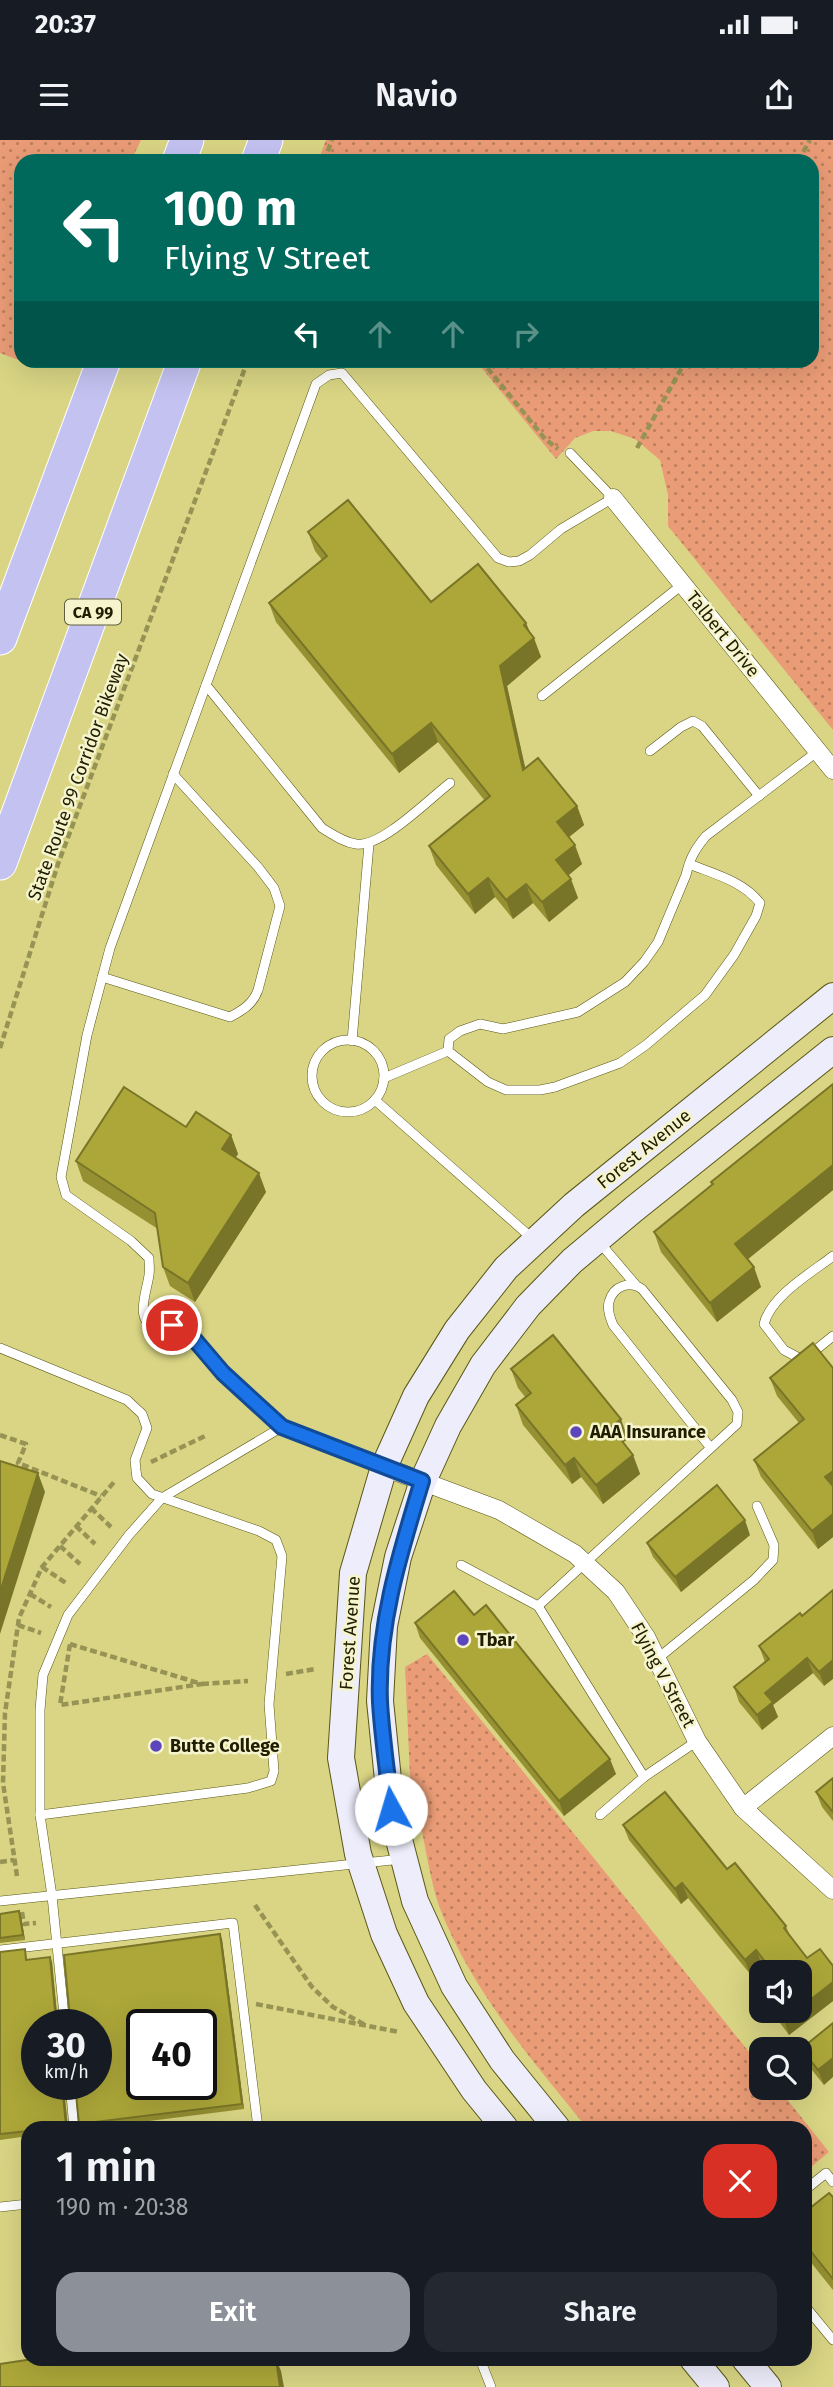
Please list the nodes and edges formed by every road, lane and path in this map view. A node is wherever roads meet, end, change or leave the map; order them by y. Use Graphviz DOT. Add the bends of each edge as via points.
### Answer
graph roads {
  1 [pos="101,368"];
  2 [pos="182,368"];
  3 [pos="245,368"];
  4 [pos="487,368"];
  5 [pos="682,368"];
  6 [pos="637,448"];
  7 [pos="570,453"];
  8 [pos="613,498"];
  9 [pos="683,584"];
  10 [pos="0,638"];
  11 [pos="205,685"];
  12 [pos="542,696"];
  13 [pos="650,751"];
  14 [pos="818,751"];
  15 [pos="833,770"];
  16 [pos="173,774"];
  17 [pos="450,783"];
  18 [pos="759,796"];
  19 [pos="369,844"];
  20 [pos="0,863"];
  21 [pos="689,864"];
  22 [pos="102,977"];
  23 [pos="833,996"];
  24 [pos="352,1041"];
  25 [pos="0,1048"];
  26 [pos="833,1050"];
  27 [pos="448,1051"];
  28 [pos="384,1078"];
  29 [pos="375,1100"];
  30 [pos="597,1240"];
  31 [pos="535,1241"];
  32 [pos="833,1256"];
  33 [pos="635,1284"];
  34 [pos="832,1338"];
  35 [pos="0,1348"];
  36 [pos="282,1427"];
  37 [pos="0,1434"];
  38 [pos="207,1435"];
  39 [pos="710,1447"];
  40 [pos="150,1463"];
  41 [pos="384,1467"];
  42 [pos="422,1481"];
  43 [pos="114,1482"];
  44 [pos="101,1496"];
  45 [pos="162,1497"];
  46 [pos="757,1506"];
  47 [pos="91,1508"];
  48 [pos="76,1526"];
  49 [pos="111,1527"];
  50 [pos="95,1544"];
  51 [pos="60,1546"];
  52 [pos="584,1562"];
  53 [pos="80,1564"];
  54 [pos="461,1565"];
  55 [pos="42,1567"];
  56 [pos="66,1583"];
  57 [pos="30,1594"];
  58 [pos="538,1606"];
  59 [pos="51,1607"];
  60 [pos="18,1625"];
  61 [pos="41,1633"];
  62 [pos="657,1659"];
  63 [pos="315,1669"];
  64 [pos="282,1675"];
  65 [pos="248,1681"];
  66 [pos="202,1684"];
  67 [pos="833,1736"];
  68 [pos="697,1741"];
  69 [pos="644,1777"];
  70 [pos="743,1808"];
  71 [pos="40,1815"];
  72 [pos="600,1815"];
  73 [pos="404,1859"];
  74 [pos="15,1860"];
  75 [pos="0,1862"];
  76 [pos="361,1865"];
  77 [pos="17,1876"];
  78 [pos="833,1889"];
  79 [pos="52,1896"];
  80 [pos="0,1901"];
  81 [pos="255,1905"];
  82 [pos="21,1908"];
  83 [pos="36,1923"];
  84 [pos="57,1943"];
  85 [pos="0,1950"];
  86 [pos="268,2006"];
  87 [pos="63,2009"];
  88 [pos="367,2026"];
  89 [pos="399,2032"];
  90 [pos="71,2100"];
  91 [pos="73,2121"];
  92 [pos="257,2121"];
  93 [pos="499,2121"];
  94 [pos="551,2121"];
  95 [pos="833,2182"];
  96 [pos="812,2183"];
  97 [pos="21,2205"];
  98 [pos="0,2207"];
  99 [pos="812,2314"];
  100 [pos="833,2340"];
  101 [pos="483,2366"];
  102 [pos="699,2366"];
  103 [pos="751,2366"];
  104 [pos="491,2387"];
  105 [pos="716,2387"];
  106 [pos="768,2387"];
  1 -- 10 [label="highway"];
  2 -- 20 [label="highway, CA 99"];
  3 -- 25 [label="path, State Route 99 Corridor Bikeway" via="58,864"];
  4 -- 7 [label="path" via="545,439"];
  5 -- 6 [label="path"];
  7 -- 8 [label="lane"];
  8 -- 9 [label="street, Talbert Drive"];
  8 -- 11 [label="lane" via="519,561 498,558 342,373 329,374 312,393"];
  9 -- 12 [label="lane"];
  9 -- 14 [label="street, Talbert Drive"];
  11 -- 16 [label="lane"];
  11 -- 19 [label="lane" via="322,828 348,842"];
  13 -- 18 [label="lane" via="693,722 702,726"];
  14 -- 15 [label="street, Talbert Drive"];
  14 -- 18 [label="lane"];
  16 -- 22 [label="lane"];
  16 -- 22 [label="lane" via="274,888 280,906 258,990 254,1000 230,1017"];
  17 -- 19 [label="lane"];
  18 -- 21 [label="lane" via="706,836 692,852"];
  19 -- 24 [label="lane"];
  21 -- 27 [label="lane" via="658,942 625,982 578,1012 503,1029 480,1024 460,1031 449,1039"];
  21 -- 27 [label="lane" via="751,891 760,903 734,956 705,995 646,1045 620,1063 540,1090 506,1090"];
  22 -- 36 [label="lane" via="61,1177 66,1195 149,1258 143,1308 151,1325 183,1326 223,1373"];
  23 -- 31 [label="street, Forest Avenue"];
  24 -- 28 [label="lane" via="377,1055"];
  24 -- 29 [label="lane" via="334,1042 317,1057 312,1068 315,1092 331,1109 343,1112 355,1112"];
  26 -- 30 [label="street, Forest Avenue"];
  27 -- 28 [label="lane"];
  28 -- 29 [label="lane"];
  29 -- 31 [label="lane"];
  30 -- 33 [label="lane"];
  30 -- 42 [label="street, Forest Avenue" via="528,1306 483,1364"];
  31 -- 41 [label="street, Forest Avenue" via="506,1268 457,1329 416,1396"];
  32 -- 34 [label="lane" via="777,1300 764,1324 784,1350 799,1358"];
  33 -- 39 [label="lane" via="733,1400 737,1423"];
  33 -- 39 [label="lane" via="626,1284 611,1297 613,1325"];
  35 -- 45 [label="lane" via="127,1400 147,1428 135,1460 137,1478 152,1494"];
  36 -- 41 [label="lane"];
  36 -- 45 [label="lane"];
  37 -- 44 [label="path" via="26,1444 19,1463"];
  38 -- 40 [label="path"];
  39 -- 52 [label="lane"];
  41 -- 42 [label="street, Flying V Street"];
  41 -- 76 [label="street, Forest Avenue" via="352,1573 341,1758"];
  42 -- 52 [label="street, Flying V Street" via="499,1510"];
  42 -- 73 [label="street, Forest Avenue" via="398,1557 384,1626 380,1701 391,1809"];
  43 -- 44 [label="path"];
  44 -- 47 [label="path"];
  45 -- 71 [label="lane" via="68,1615 43,1675"];
  45 -- 71 [label="lane" via="276,1540 282,1556 269,1704 271,1781 248,1788"];
  46 -- 62 [label="lane" via="774,1545 773,1560"];
  47 -- 48 [label="path"];
  47 -- 49 [label="path"];
  48 -- 50 [label="path"];
  48 -- 51 [label="path"];
  51 -- 53 [label="path"];
  51 -- 55 [label="path"];
  52 -- 58 [label="lane"];
  52 -- 62 [label="street, Flying V Street" via="616,1592"];
  54 -- 58 [label="lane"];
  55 -- 56 [label="path"];
  55 -- 57 [label="path"];
  57 -- 59 [label="path"];
  57 -- 60 [label="path"];
  58 -- 69 [label="lane"];
  60 -- 61 [label="path"];
  60 -- 74 [label="path" via="5,1713 3,1783"];
  62 -- 68 [label="street, Flying V Street"];
  63 -- 64 [label="path"];
  65 -- 66 [label="path"];
  66 -- 66 [label="path" via="190,1686 60,1705 70,1644"];
  67 -- 70 [label="street"];
  68 -- 69 [label="lane"];
  68 -- 70 [label="street, Flying V Street"];
  69 -- 72 [label="lane"];
  70 -- 78 [label="street, Flying V Street"];
  71 -- 79 [label="lane"];
  73 -- 76 [label="lane"];
  73 -- 94 [label="street, Forest Avenue" via="415,1901 454,1986 502,2060"];
  74 -- 75 [label="path"];
  74 -- 77 [label="path"];
  76 -- 79 [label="lane"];
  76 -- 93 [label="street, Forest Avenue" via="384,1934 416,2003"];
  79 -- 80 [label="lane"];
  79 -- 84 [label="lane"];
  81 -- 88 [label="path" via="312,1987 333,2007"];
  82 -- 83 [label="path" via="24,1924"];
  84 -- 85 [label="lane"];
  84 -- 87 [label="lane"];
  84 -- 92 [label="lane" via="233,1923"];
  86 -- 88 [label="path"];
  88 -- 89 [label="path"];
  90 -- 91 [label="lane"];
  95 -- 96 [label="lane" via="825,2173"];
  97 -- 98 [label="lane"];
  99 -- 100 [label="lane"];
  101 -- 104 [label="lane"];
  102 -- 105 [label="street"];
  103 -- 106 [label="street"];
}
